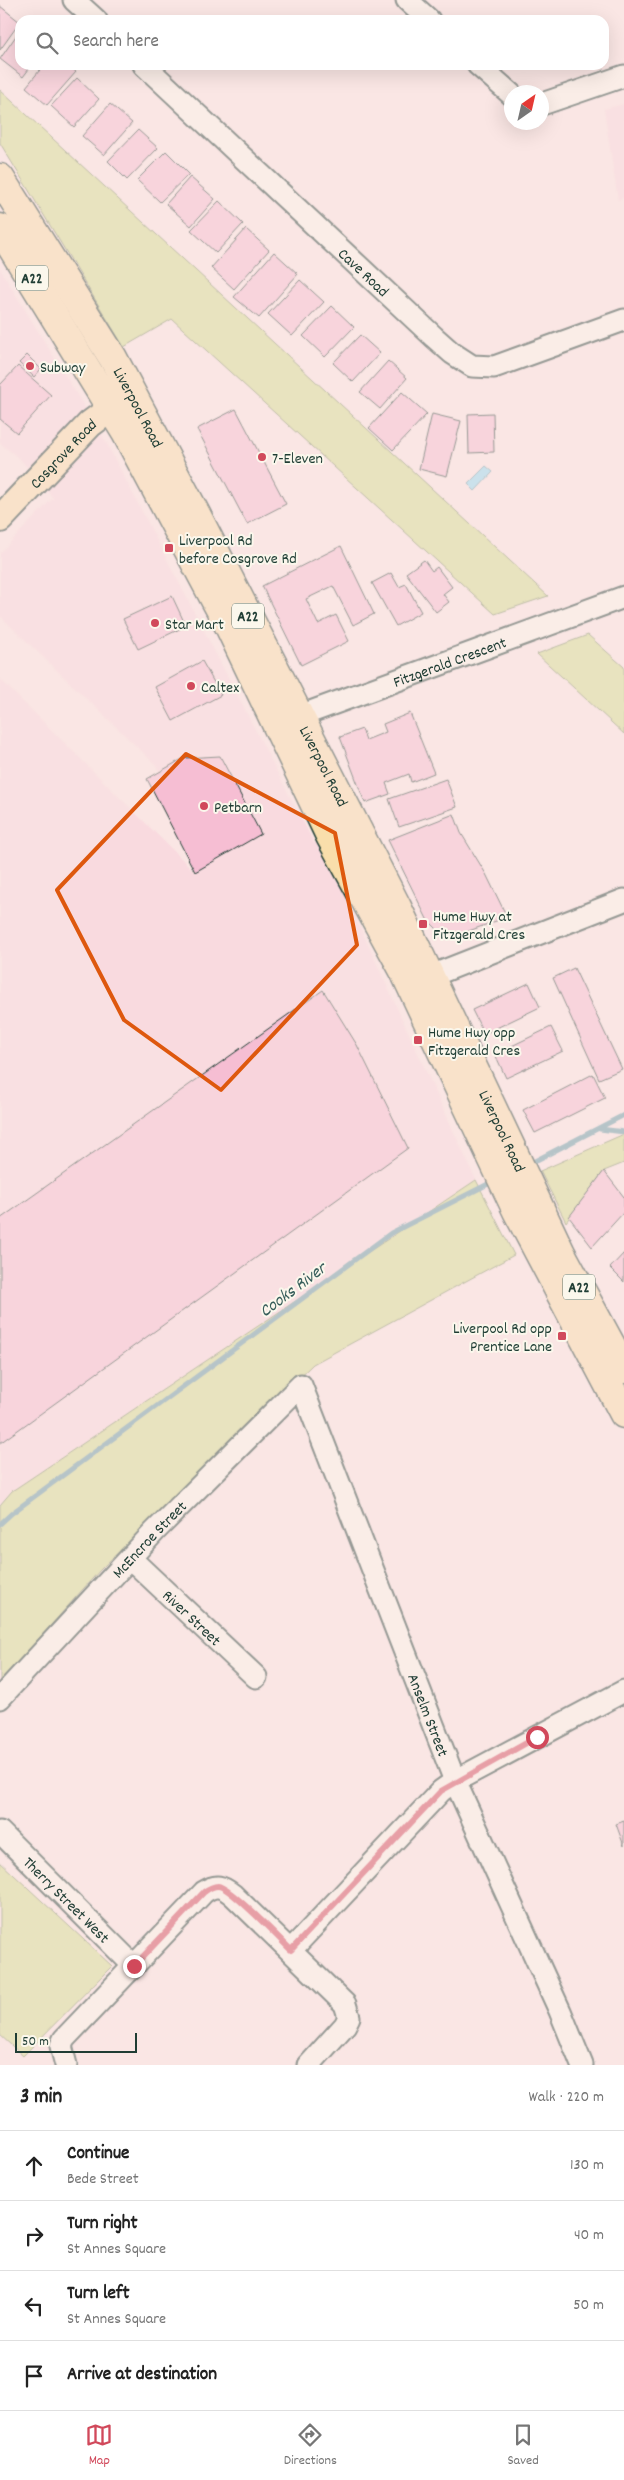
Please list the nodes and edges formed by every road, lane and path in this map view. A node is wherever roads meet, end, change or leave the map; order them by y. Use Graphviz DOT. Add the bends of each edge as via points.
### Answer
graph roads {
  1 [pos="74,0"];
  2 [pos="408,0"];
  3 [pos="90,15"];
  4 [pos="424,15"];
  5 [pos="149,70"];
  6 [pos="484,70"];
  7 [pos="624,76"];
  8 [pos="504,88"];
  9 [pos="549,102"];
  10 [pos="4,192"];
  11 [pos="0,228"];
  12 [pos="624,320"];
  13 [pos="122,400"];
  14 [pos="0,519"];
  15 [pos="624,597"];
  16 [pos="287,720"];
  17 [pos="624,900"];
  18 [pos="430,976"];
  19 [pos="494,1138"];
  20 [pos="527,1208"];
  21 [pos="624,1369"];
  22 [pos="301,1385"];
  23 [pos="624,1414"];
  24 [pos="130,1558"];
  25 [pos="256,1677"];
  26 [pos="624,1691"];
  27 [pos="0,1698"];
  28 [pos="455,1781"];
  29 [pos="0,1832"];
  30 [pos="291,1950"];
  31 [pos="134,1966"];
  32 [pos="66,2065"];
  33 [pos="309,2065"];
  34 [pos="582,2065"];
  1 -- 3 [label="street"];
  2 -- 4 [label="street"];
  5 -- 12 [label="street, Cave Road" via="434,337 472,366 494,367"];
  6 -- 8 [label="street"];
  7 -- 9 [label="street"];
  10 -- 13 [label="highway, Liverpool Road / A22"];
  11 -- 13 [label="highway, Liverpool Road / A22"];
  13 -- 14 [label="main road, Cosgrove Road" via="90,424"];
  13 -- 16 [label="highway, Liverpool Road / A22"];
  15 -- 16 [label="street, Fitzgerald Crescent"];
  16 -- 18 [label="highway, Liverpool Road / A22"];
  16 -- 19 [label="highway, Liverpool Road / A22" via="330,836"];
  17 -- 18 [label="street"];
  18 -- 19 [label="highway, Liverpool Road / A22"];
  19 -- 20 [label="highway, Liverpool Road / A22"];
  20 -- 21 [label="highway, Liverpool Road / A22" via="561,1253"];
  20 -- 23 [label="highway, Liverpool Road / A22"];
  22 -- 24 [label="street, McEncroe Street"];
  22 -- 28 [label="street, Anselm Street"];
  24 -- 25 [label="street, River Street"];
  24 -- 27 [label="street, McEncroe Street"];
  26 -- 28 [label="street"];
  28 -- 30 [label="street" via="441,1791"];
  28 -- 34 [label="street, Anselm Street"];
  29 -- 31 [label="street, Therry Street West"];
  30 -- 31 [label="street" via="233,1895 212,1886"];
  30 -- 33 [label="street" via="334,1992 349,2017 339,2034"];
  31 -- 32 [label="street" via="64,2040 61,2046"];
}
